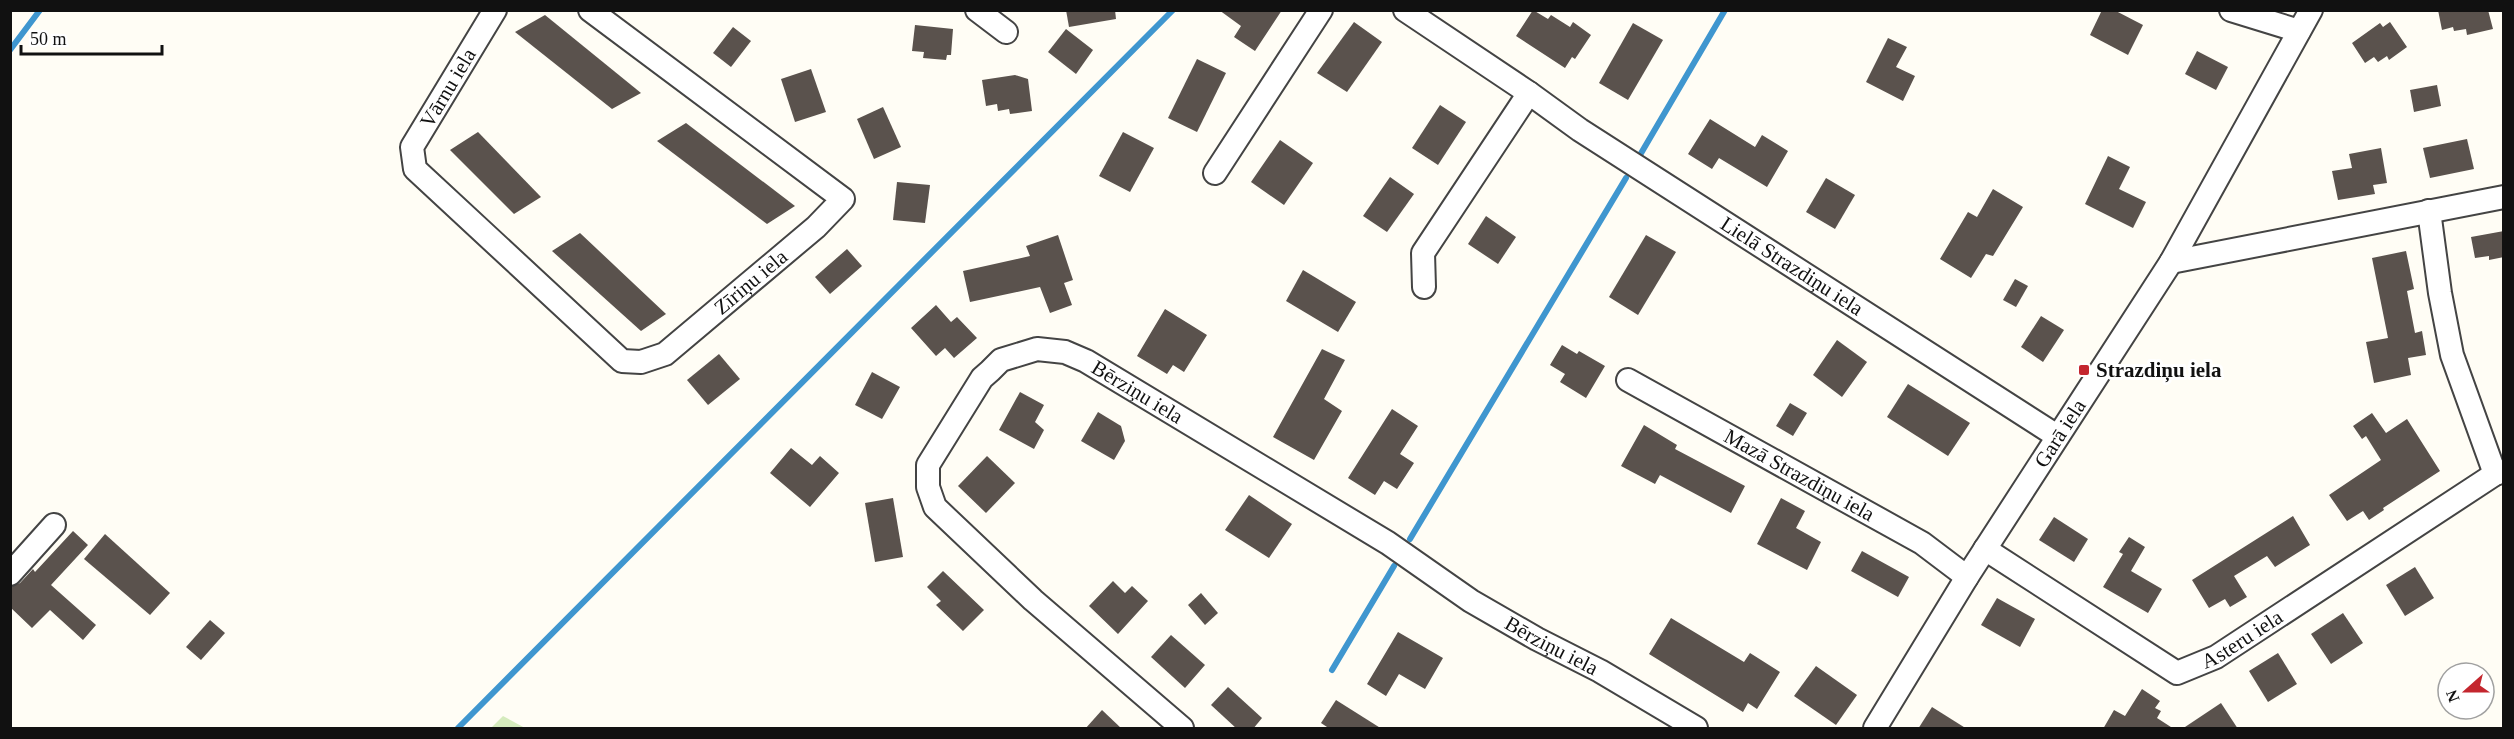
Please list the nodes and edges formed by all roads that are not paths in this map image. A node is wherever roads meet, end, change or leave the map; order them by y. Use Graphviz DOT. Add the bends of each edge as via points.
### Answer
graph roads {
  1 [pos="495,10"];
  2 [pos="590,10"];
  3 [pos="977,10"];
  4 [pos="1321,10"];
  5 [pos="1405,10"];
  6 [pos="2231,10"];
  7 [pos="2311,10"];
  8 [pos="2300,31"];
  9 [pos="1006,32"];
  10 [pos="1529,93"];
  11 [pos="414,169"];
  12 [pos="1215,172"];
  13 [pos="2504,197"];
  14 [pos="2429,211"];
  15 [pos="2171,262"];
  16 [pos="1424,286"];
  17 [pos="1628,380"];
  18 [pos="2056,436"];
  19 [pos="2499,473"];
  20 [pos="54,525"];
  21 [pos="1985,549"];
  22 [pos="10,574"];
  23 [pos="1967,578"];
  24 [pos="1182,729"];
  25 [pos="1696,729"];
  26 [pos="1875,729"];
  1 -- 11 [label="street, Vārnu iela" via="412,147"];
  2 -- 11 [label="street, Zīriņu iela" via="843,199 816,227 665,354 640,362 622,361"];
  3 -- 9 [label="street"];
  4 -- 12 [label="street"];
  5 -- 10 [label="street, Lielā Strazdiņu iela"];
  6 -- 8 [label="street"];
  7 -- 8 [label="street, Garā iela"];
  8 -- 15 [label="street, Garā iela"];
  10 -- 16 [label="street" via="1423,253"];
  10 -- 18 [label="street, Lielā Strazdiņu iela" via="1580,130"];
  13 -- 14 [label="street"];
  14 -- 15 [label="street"];
  14 -- 19 [label="street, Asteru iela" via="2452,355"];
  15 -- 18 [label="street, Garā iela"];
  17 -- 23 [label="street, Mazā Strazdiņu iela" via="1922,543"];
  18 -- 21 [label="street, Garā iela"];
  19 -- 21 [label="street, Asteru iela" via="2216,657 2177,673"];
  20 -- 22 [label="street"];
  21 -- 23 [label="street, Garā iela"];
  23 -- 26 [label="street, Garā iela"];
  24 -- 25 [label="street, Bērziņu iela" via="1033,600 935,507 928,488 928,465 982,378 1001,360 1037,349 1065,352 1086,361 1388,543 1471,601"];
}
